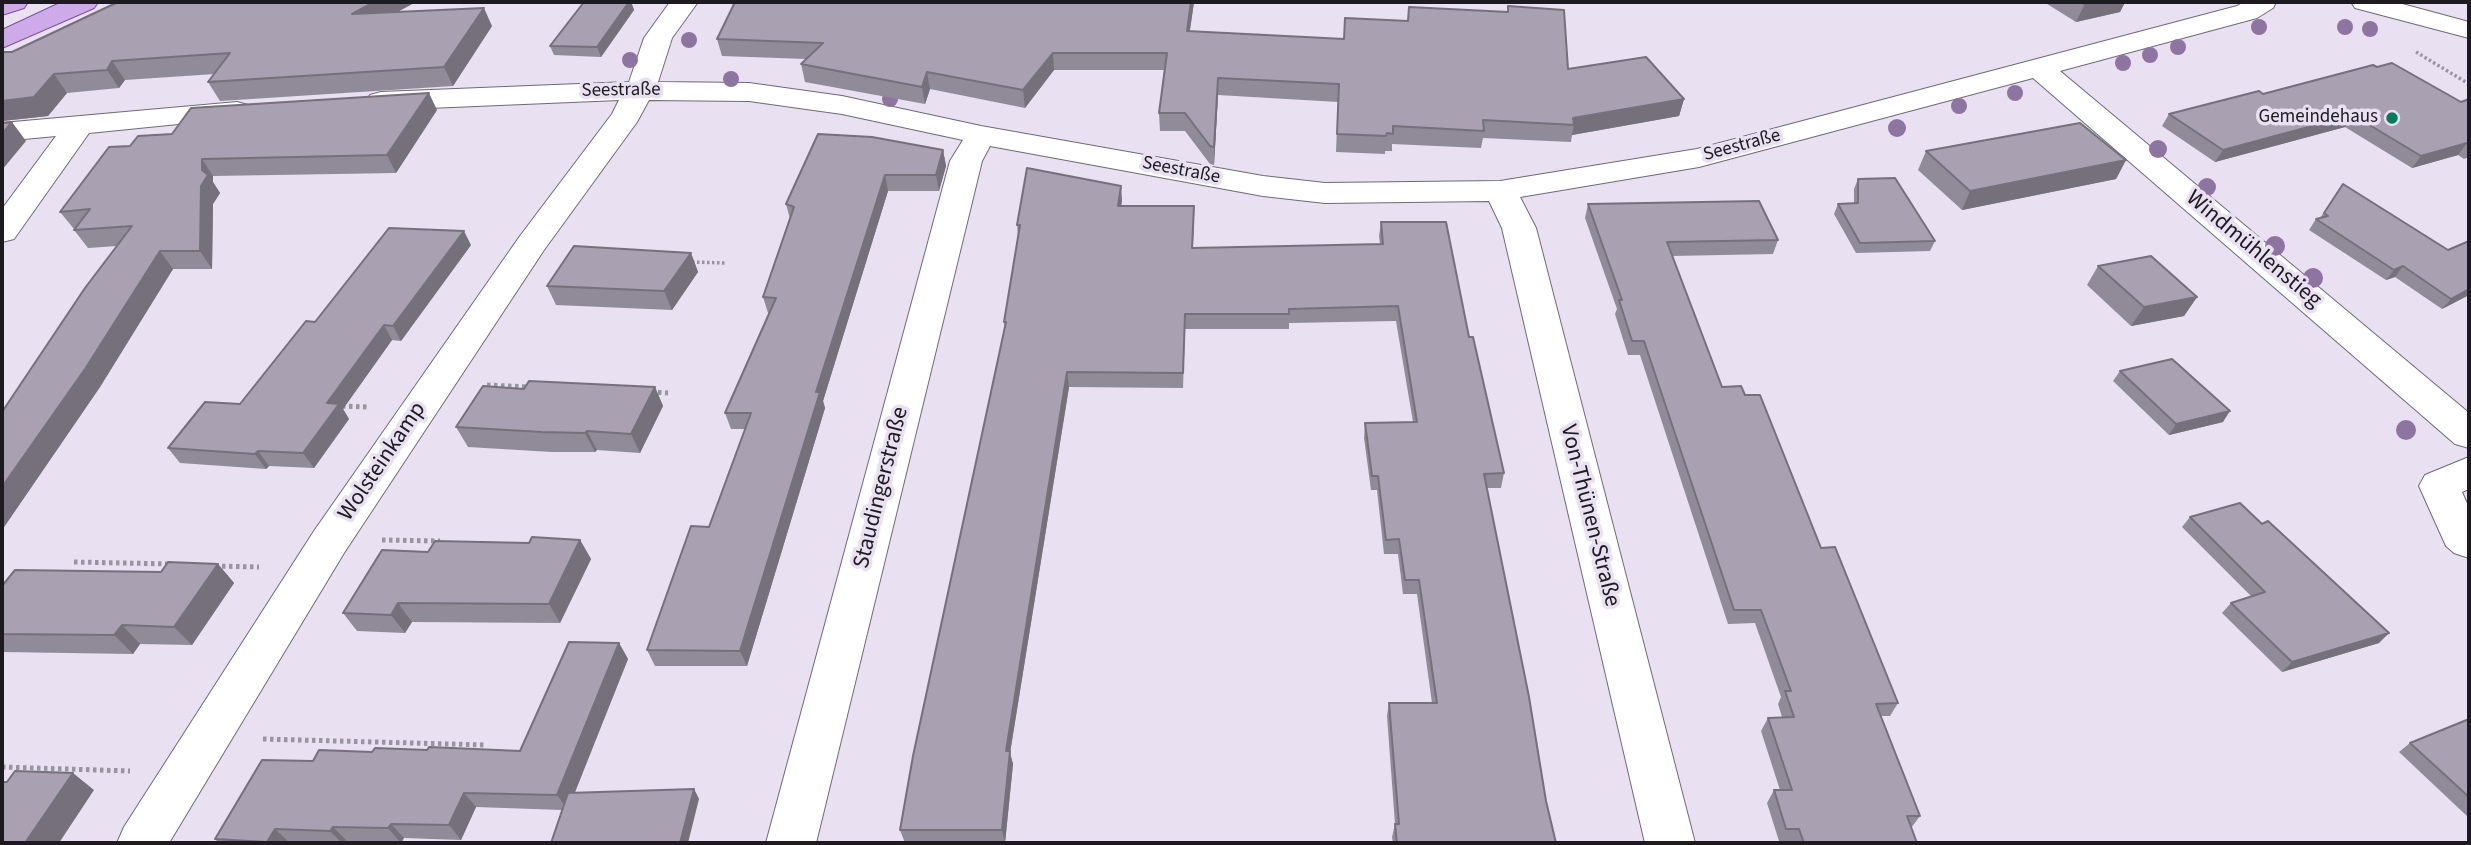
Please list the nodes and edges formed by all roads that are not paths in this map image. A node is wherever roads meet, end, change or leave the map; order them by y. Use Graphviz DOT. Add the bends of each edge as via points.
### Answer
graph roads {
  1 [pos="14,2"];
  2 [pos="84,2"];
  3 [pos="684,2"];
  4 [pos="2263,2"];
  5 [pos="2365,2"];
  6 [pos="2,7"];
  7 [pos="2469,30"];
  8 [pos="2,40"];
  9 [pos="2037,66"];
  10 [pos="640,90"];
  11 [pos="357,103"];
  12 [pos="270,109"];
  13 [pos="80,125"];
  14 [pos="2,132"];
  15 [pos="981,135"];
  16 [pos="1500,191"];
  17 [pos="2,232"];
  18 [pos="2469,433"];
  19 [pos="2469,472"];
  20 [pos="2469,542"];
  21 [pos="142,843"];
  22 [pos="790,843"];
  23 [pos="1670,843"];
  1 -- 6 [label="main road"];
  2 -- 8 [label="main road"];
  3 -- 10 [label="street, Wolsteinkamp" via="658,38"];
  4 -- 9 [label="street, Seestraße" via="2247,12"];
  5 -- 7 [label="street"];
  9 -- 16 [label="street, Seestraße" via="1699,158"];
  9 -- 18 [label="street, Windmühlenstieg"];
  10 -- 11 [label="street, Seestraße"];
  10 -- 15 [label="street, Seestraße" via="749,92 842,105"];
  10 -- 21 [label="street, Wolsteinkamp" via="329,542"];
  12 -- 13 [label="street"];
  13 -- 14 [label="street"];
  13 -- 17 [label="street"];
  15 -- 16 [label="street, Seestraße" via="1325,193"];
  15 -- 22 [label="street, Staudingerstraße" via="966,161"];
  16 -- 23 [label="street, Von-Thünen-Straße" via="1519,228"];
  19 -- 20 [label="street" via="2439,486 2461,535"];
}
